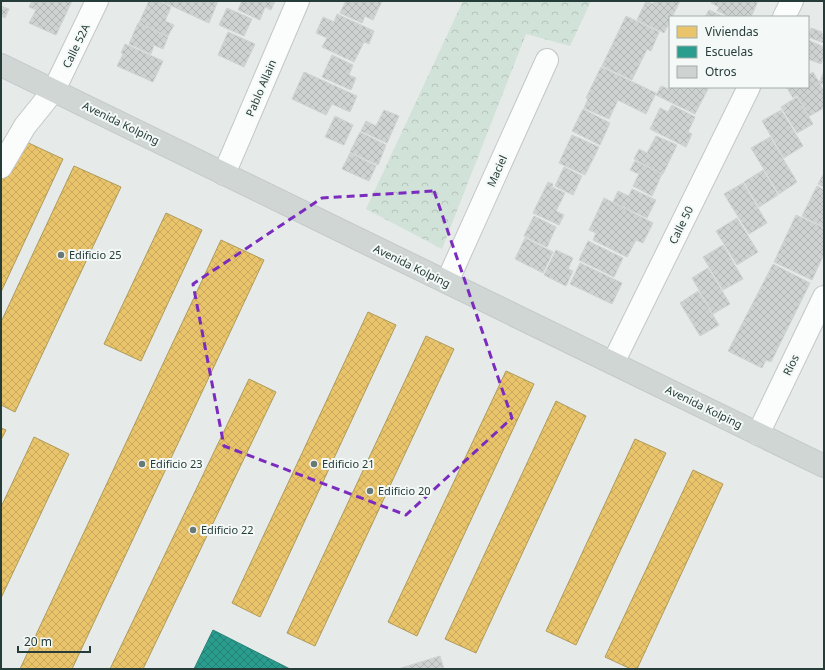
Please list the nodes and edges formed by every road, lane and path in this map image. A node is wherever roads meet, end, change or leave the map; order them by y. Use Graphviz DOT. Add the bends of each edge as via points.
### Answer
graph roads {
  1 [pos="97,1"];
  2 [pos="298,1"];
  3 [pos="792,1"];
  4 [pos="784,16"];
  5 [pos="547,60"];
  6 [pos="1,65"];
  7 [pos="749,88"];
  8 [pos="54,90"];
  9 [pos="1,167"];
  10 [pos="224,174"];
  11 [pos="447,282"];
  12 [pos="824,297"];
  13 [pos="613,363"];
  14 [pos="758,434"];
  15 [pos="824,466"];
  1 -- 8 [label="street, Calle 52A"];
  2 -- 10 [label="street, Pablo Allain"];
  3 -- 4 [label="street"];
  5 -- 11 [label="street, Maciel"];
  6 -- 8 [label="main road, Avenida Kolping"];
  7 -- 13 [label="street, Calle 50"];
  8 -- 9 [label="street, Calle 52A" via="25,126"];
  8 -- 10 [label="main road, Avenida Kolping"];
  10 -- 11 [label="main road, Avenida Kolping"];
  11 -- 13 [label="main road, Avenida Kolping"];
  12 -- 14 [label="street, Ríos"];
  13 -- 14 [label="main road, Avenida Kolping"];
  14 -- 15 [label="main road, Avenida Kolping"];
}
